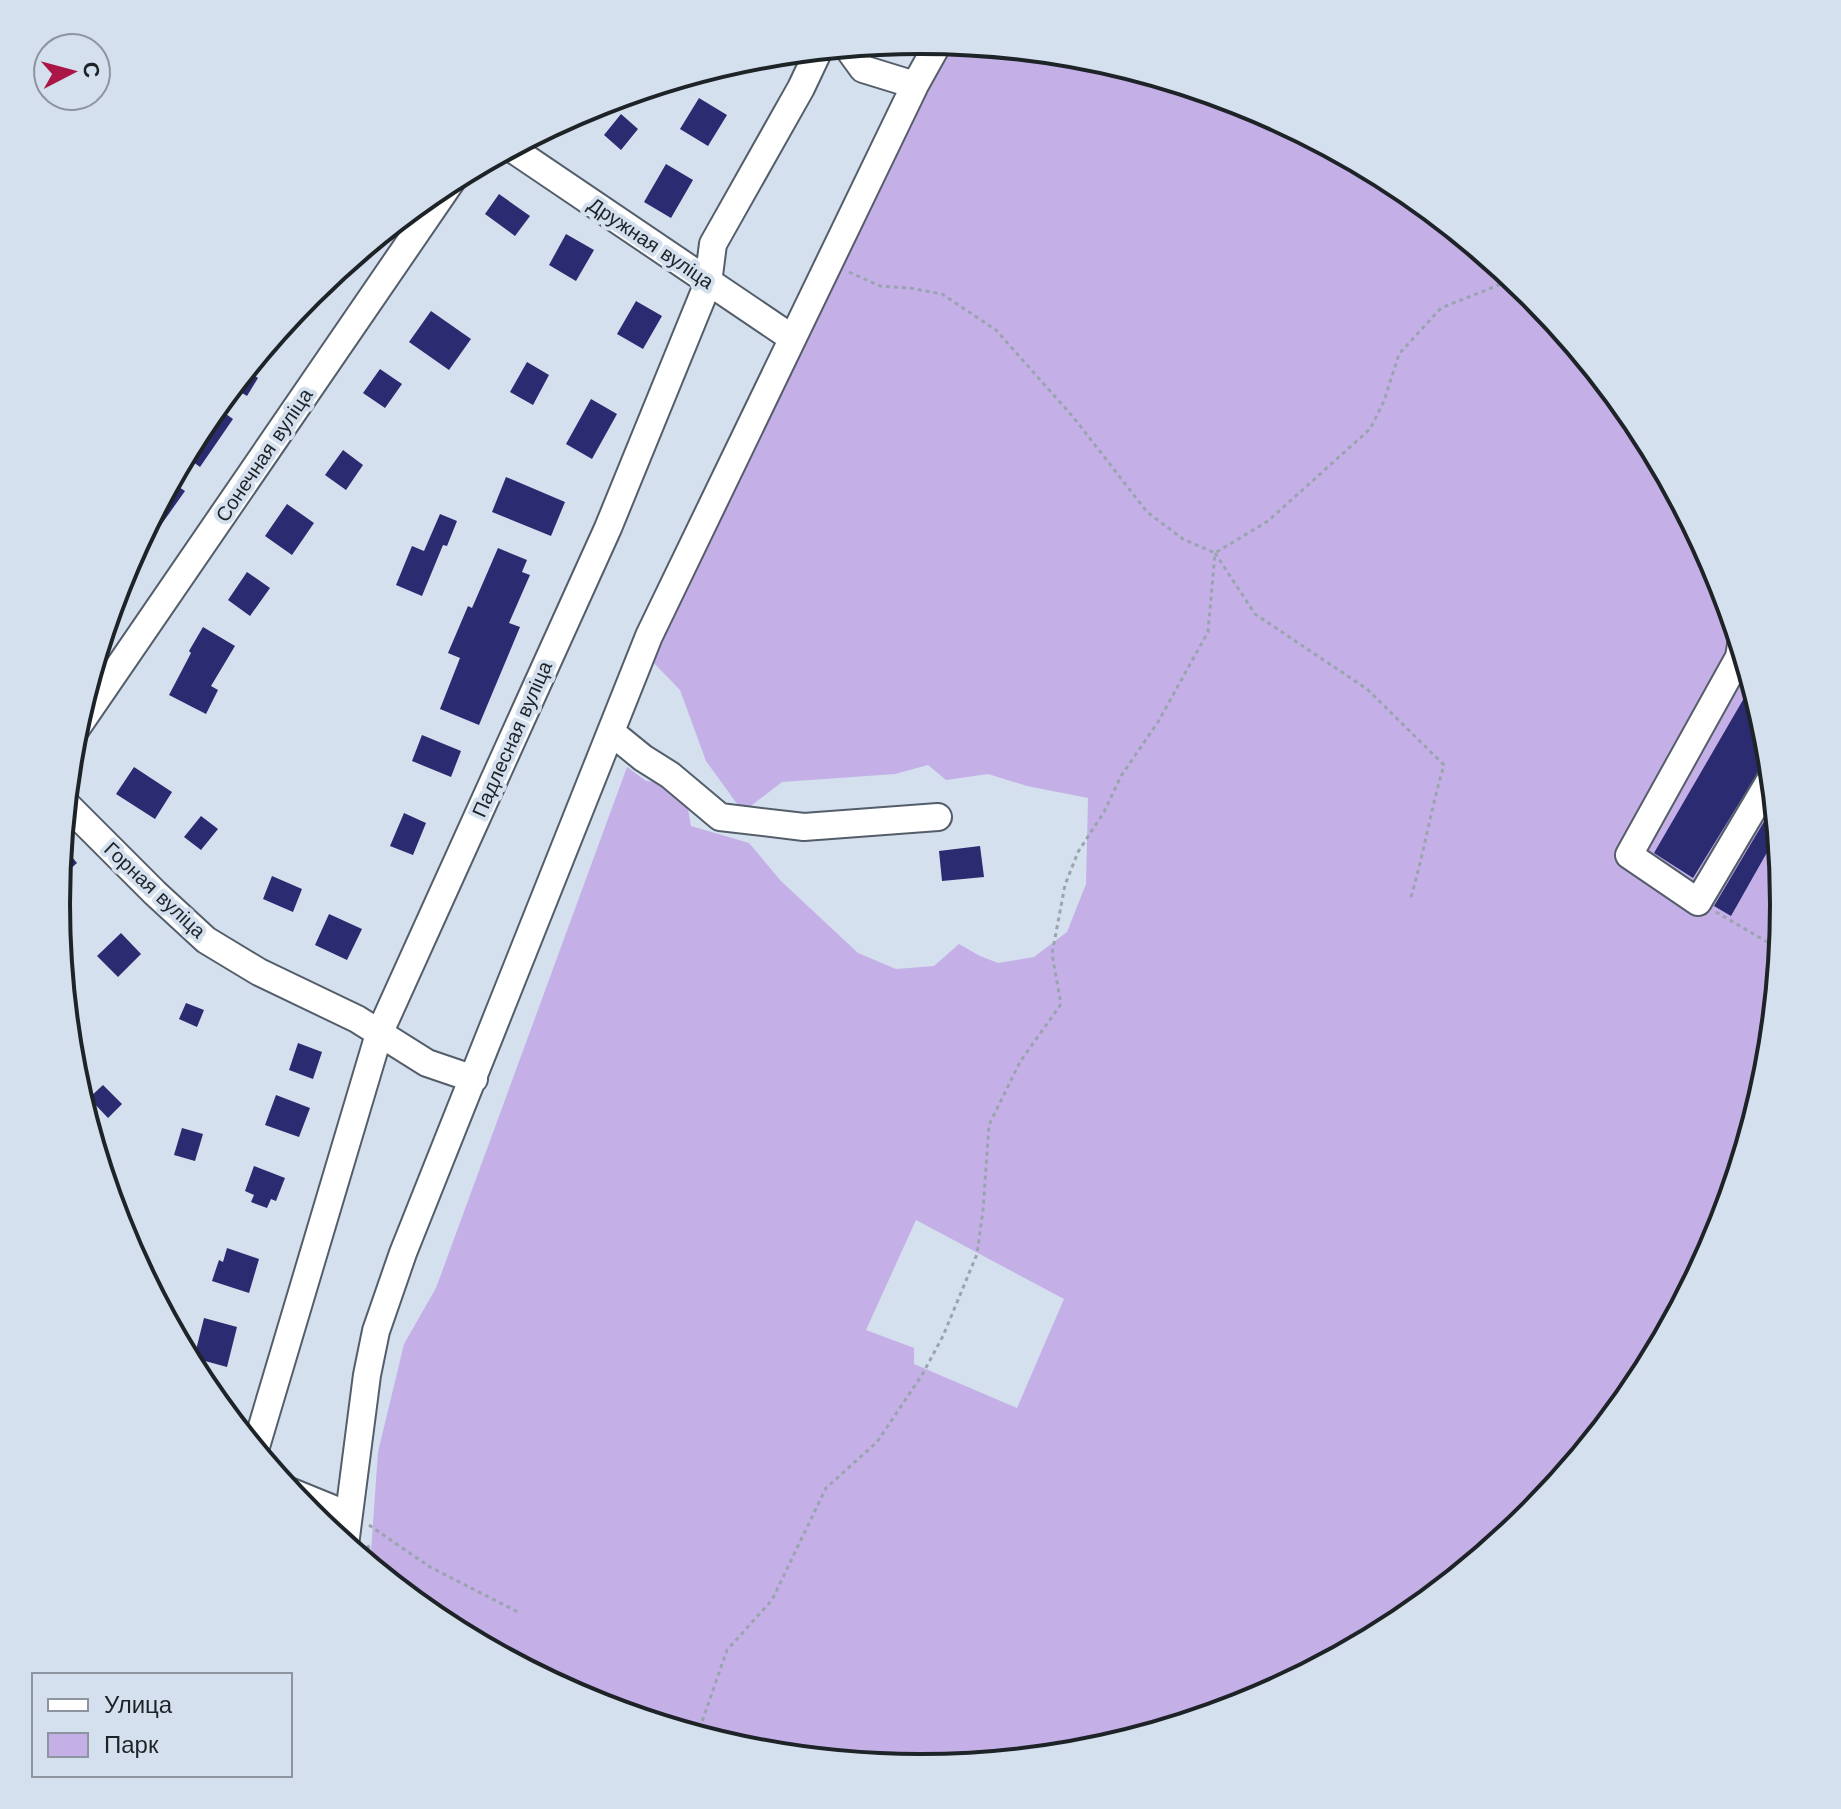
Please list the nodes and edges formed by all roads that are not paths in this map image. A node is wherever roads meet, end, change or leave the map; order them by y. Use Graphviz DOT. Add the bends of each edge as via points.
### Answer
graph roads {
  1 [pos="932,54"];
  2 [pos="854,57"];
  3 [pos="814,61"];
  4 [pos="915,85"];
  5 [pos="520,154"];
  6 [pos="433,208"];
  7 [pos="708,283"];
  8 [pos="792,338"];
  9 [pos="1736,665"];
  10 [pos="95,702"];
  11 [pos="611,732"];
  12 [pos="1764,791"];
  13 [pos="75,813"];
  14 [pos="938,817"];
  15 [pos="379,1034"];
  16 [pos="474,1079"];
  17 [pos="259,1438"];
  18 [pos="315,1502"];
  19 [pos="348,1515"];
  20 [pos="346,1531"];
  1 -- 4 [label="street"];
  2 -- 4 [label="street" via="863,69"];
  3 -- 7 [label="street, Падлесная вуліца" via="713,244"];
  4 -- 8 [label="street"];
  5 -- 7 [label="street, Дружная вуліца"];
  6 -- 10 [label="street, Сонечная вуліца"];
  7 -- 8 [label="street, Дружная вуліца"];
  7 -- 15 [label="street, Падлесная вуліца" via="608,528"];
  8 -- 11 [label="street" via="649,636"];
  9 -- 12 [label="street" via="1629,855 1698,902"];
  11 -- 14 [label="street" via="720,817 804,827"];
  11 -- 16 [label="street"];
  13 -- 15 [label="street, Горная вуліца" via="206,940"];
  15 -- 16 [label="street, Горная вуліца" via="427,1063"];
  15 -- 17 [label="street, Падлесная вуліца"];
  16 -- 19 [label="street" via="376,1331"];
  18 -- 19 [label="street"];
  19 -- 20 [label="street"];
}
